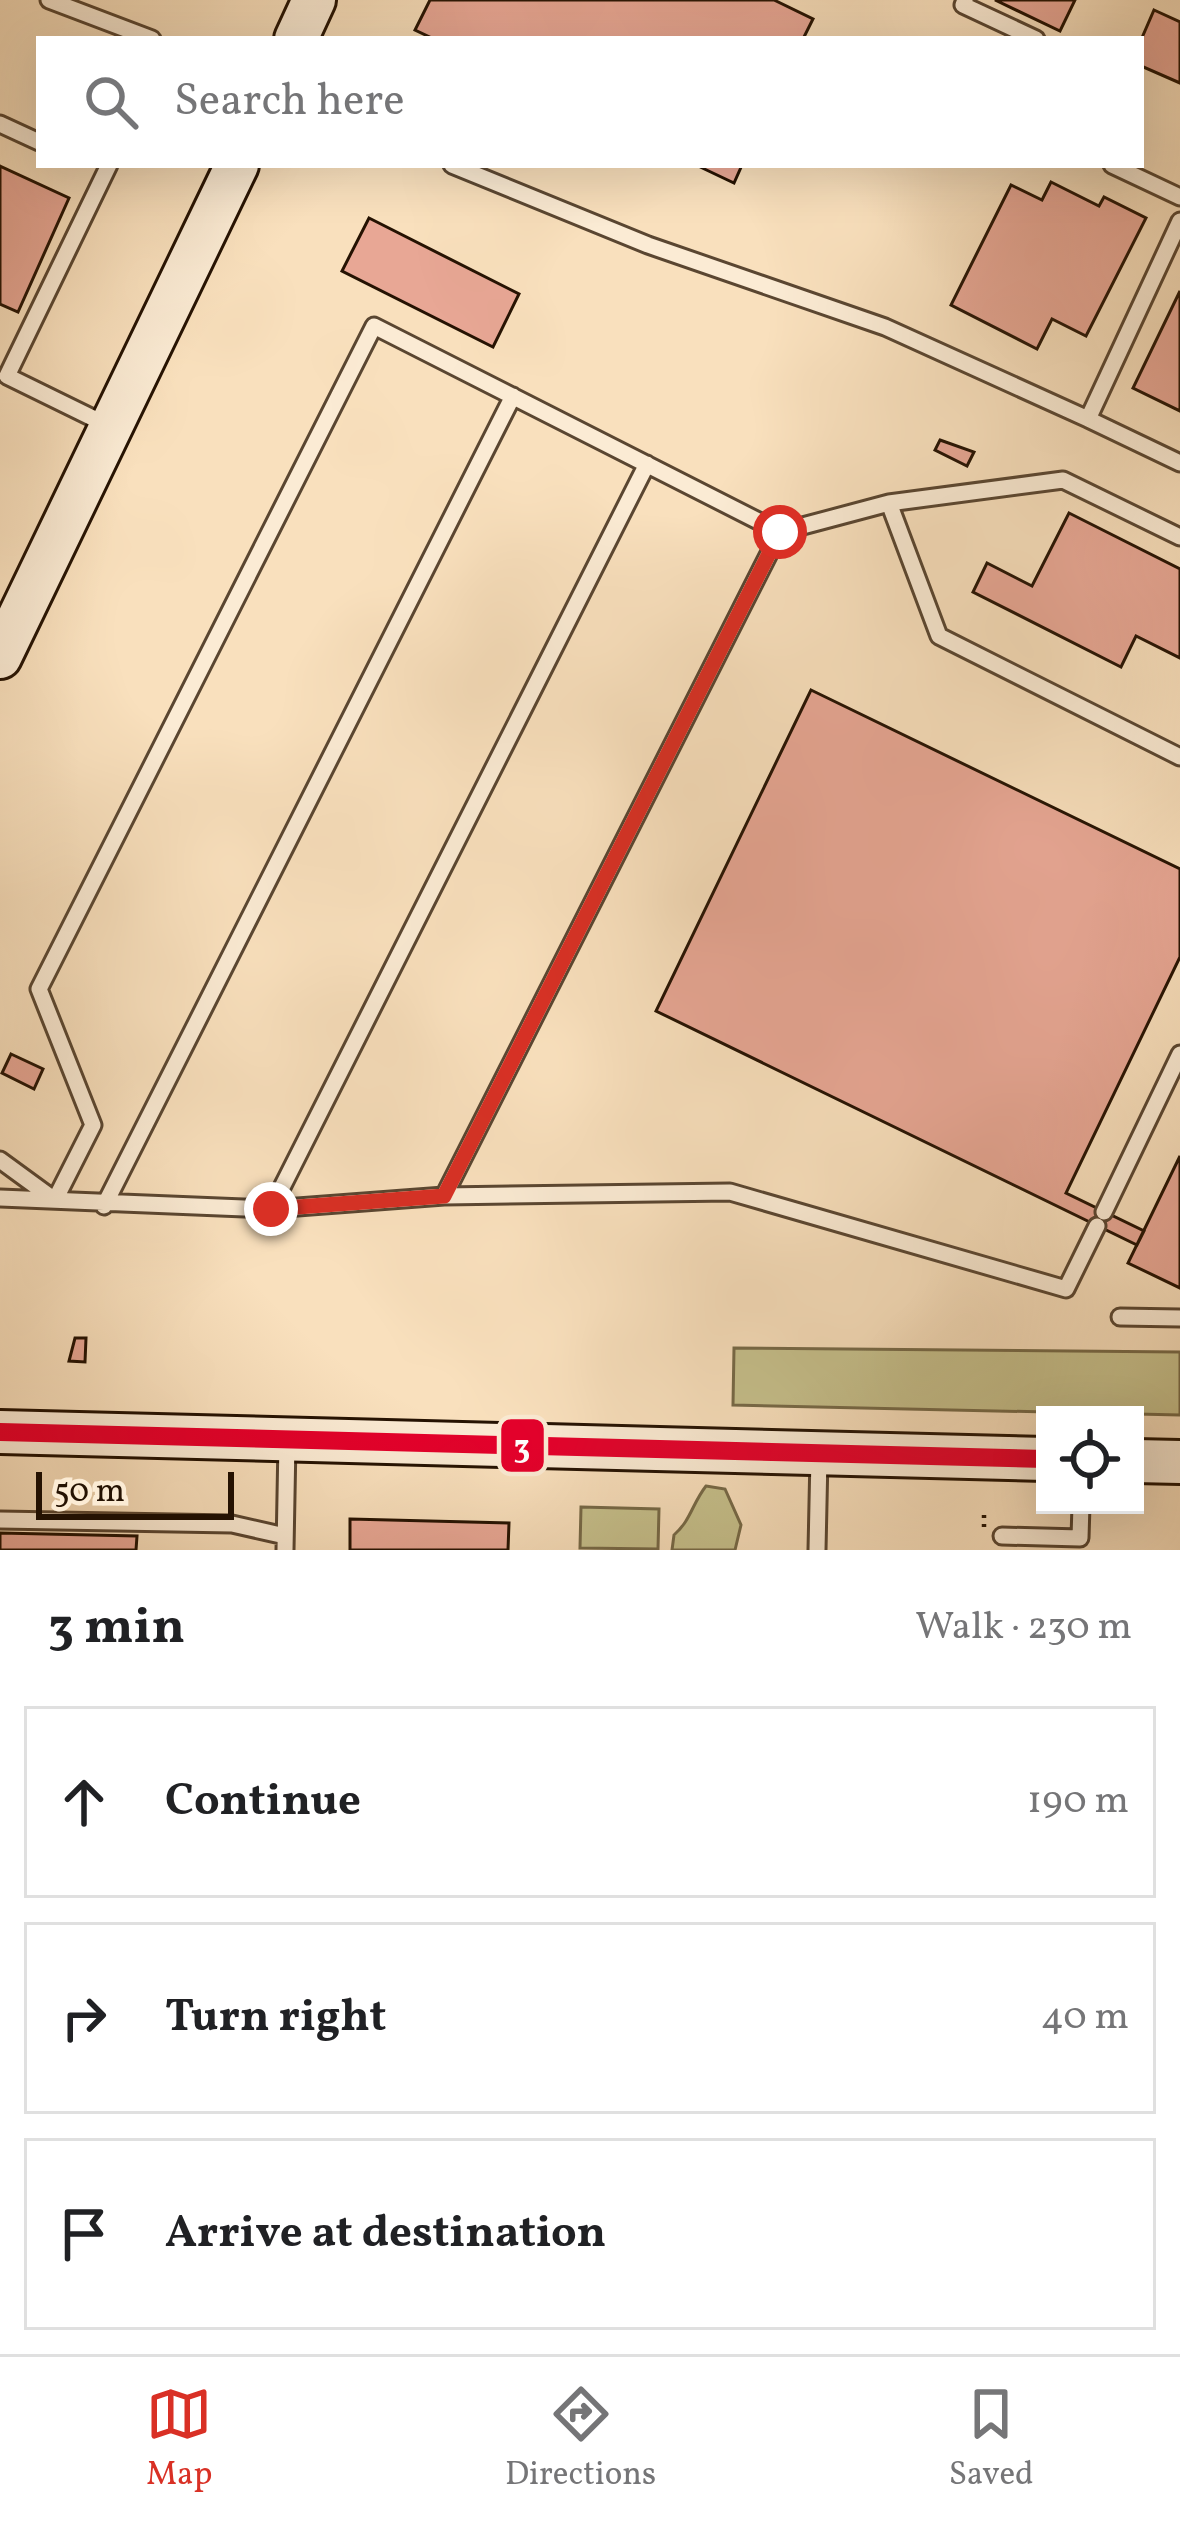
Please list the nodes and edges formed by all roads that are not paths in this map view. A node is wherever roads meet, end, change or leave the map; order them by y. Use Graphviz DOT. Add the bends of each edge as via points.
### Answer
graph roads {
  1 [pos="49,0"];
  2 [pos="314,0"];
  3 [pos="965,0"];
  4 [pos="144,36"];
  5 [pos="297,36"];
  6 [pos="1030,36"];
  7 [pos="0,124"];
  8 [pos="36,141"];
  9 [pos="101,168"];
  10 [pos="236,168"];
  11 [pos="459,168"];
  12 [pos="1118,168"];
  13 [pos="1180,197"];
  14 [pos="1180,221"];
  15 [pos="4,374"];
  16 [pos="513,396"];
  17 [pos="1088,419"];
  18 [pos="111,427"];
  19 [pos="1180,463"];
  20 [pos="647,464"];
  21 [pos="889,502"];
  22 [pos="780,532"];
  23 [pos="1180,537"];
  24 [pos="4,637"];
  25 [pos="1180,757"];
  26 [pos="1180,1054"];
  27 [pos="0,1160"];
  28 [pos="444,1196"];
  29 [pos="0,1198"];
  30 [pos="55,1200"];
  31 [pos="104,1206"];
  32 [pos="271,1209"];
  33 [pos="1120,1317"];
  34 [pos="1180,1318"];
  35 [pos="0,1432"];
  36 [pos="287,1439"];
  37 [pos="819,1453"];
  38 [pos="1036,1459"];
  39 [pos="1144,1461"];
  40 [pos="1180,1462"];
  41 [pos="1081,1514"];
  42 [pos="0,1520"];
  43 [pos="1002,1536"];
  44 [pos="285,1543"];
  45 [pos="1035,1543"];
  46 [pos="817,1550"];
  1 -- 4 [label="lane"];
  2 -- 5 [label="street"];
  3 -- 6 [label="lane"];
  7 -- 8 [label="lane"];
  9 -- 15 [label="lane"];
  10 -- 18 [label="street"];
  11 -- 17 [label="lane" via="648,245 885,327"];
  12 -- 13 [label="lane"];
  14 -- 17 [label="lane"];
  15 -- 18 [label="lane"];
  16 -- 20 [label="lane"];
  16 -- 30 [label="lane" via="374,326 39,989 93,1125"];
  16 -- 31 [label="lane"];
  17 -- 19 [label="lane"];
  18 -- 24 [label="street"];
  20 -- 22 [label="lane"];
  20 -- 32 [label="lane"];
  21 -- 22 [label="lane"];
  21 -- 23 [label="lane" via="1063,479"];
  21 -- 25 [label="lane" via="939,636"];
  22 -- 28 [label="lane"];
  26 -- 28 [label="lane" via="1066,1289 730,1192"];
  27 -- 30 [label="lane"];
  28 -- 32 [label="lane"];
  29 -- 30 [label="lane"];
  30 -- 31 [label="lane"];
  31 -- 32 [label="lane"];
  33 -- 34 [label="lane"];
  35 -- 36 [label="street"];
  36 -- 37 [label="street"];
  36 -- 44 [label="lane"];
  37 -- 38 [label="street"];
  37 -- 46 [label="lane"];
  39 -- 40 [label="street"];
  41 -- 45 [label="lane" via="1080,1538"];
  42 -- 44 [label="lane" via="232,1524"];
  43 -- 45 [label="lane"];
}
